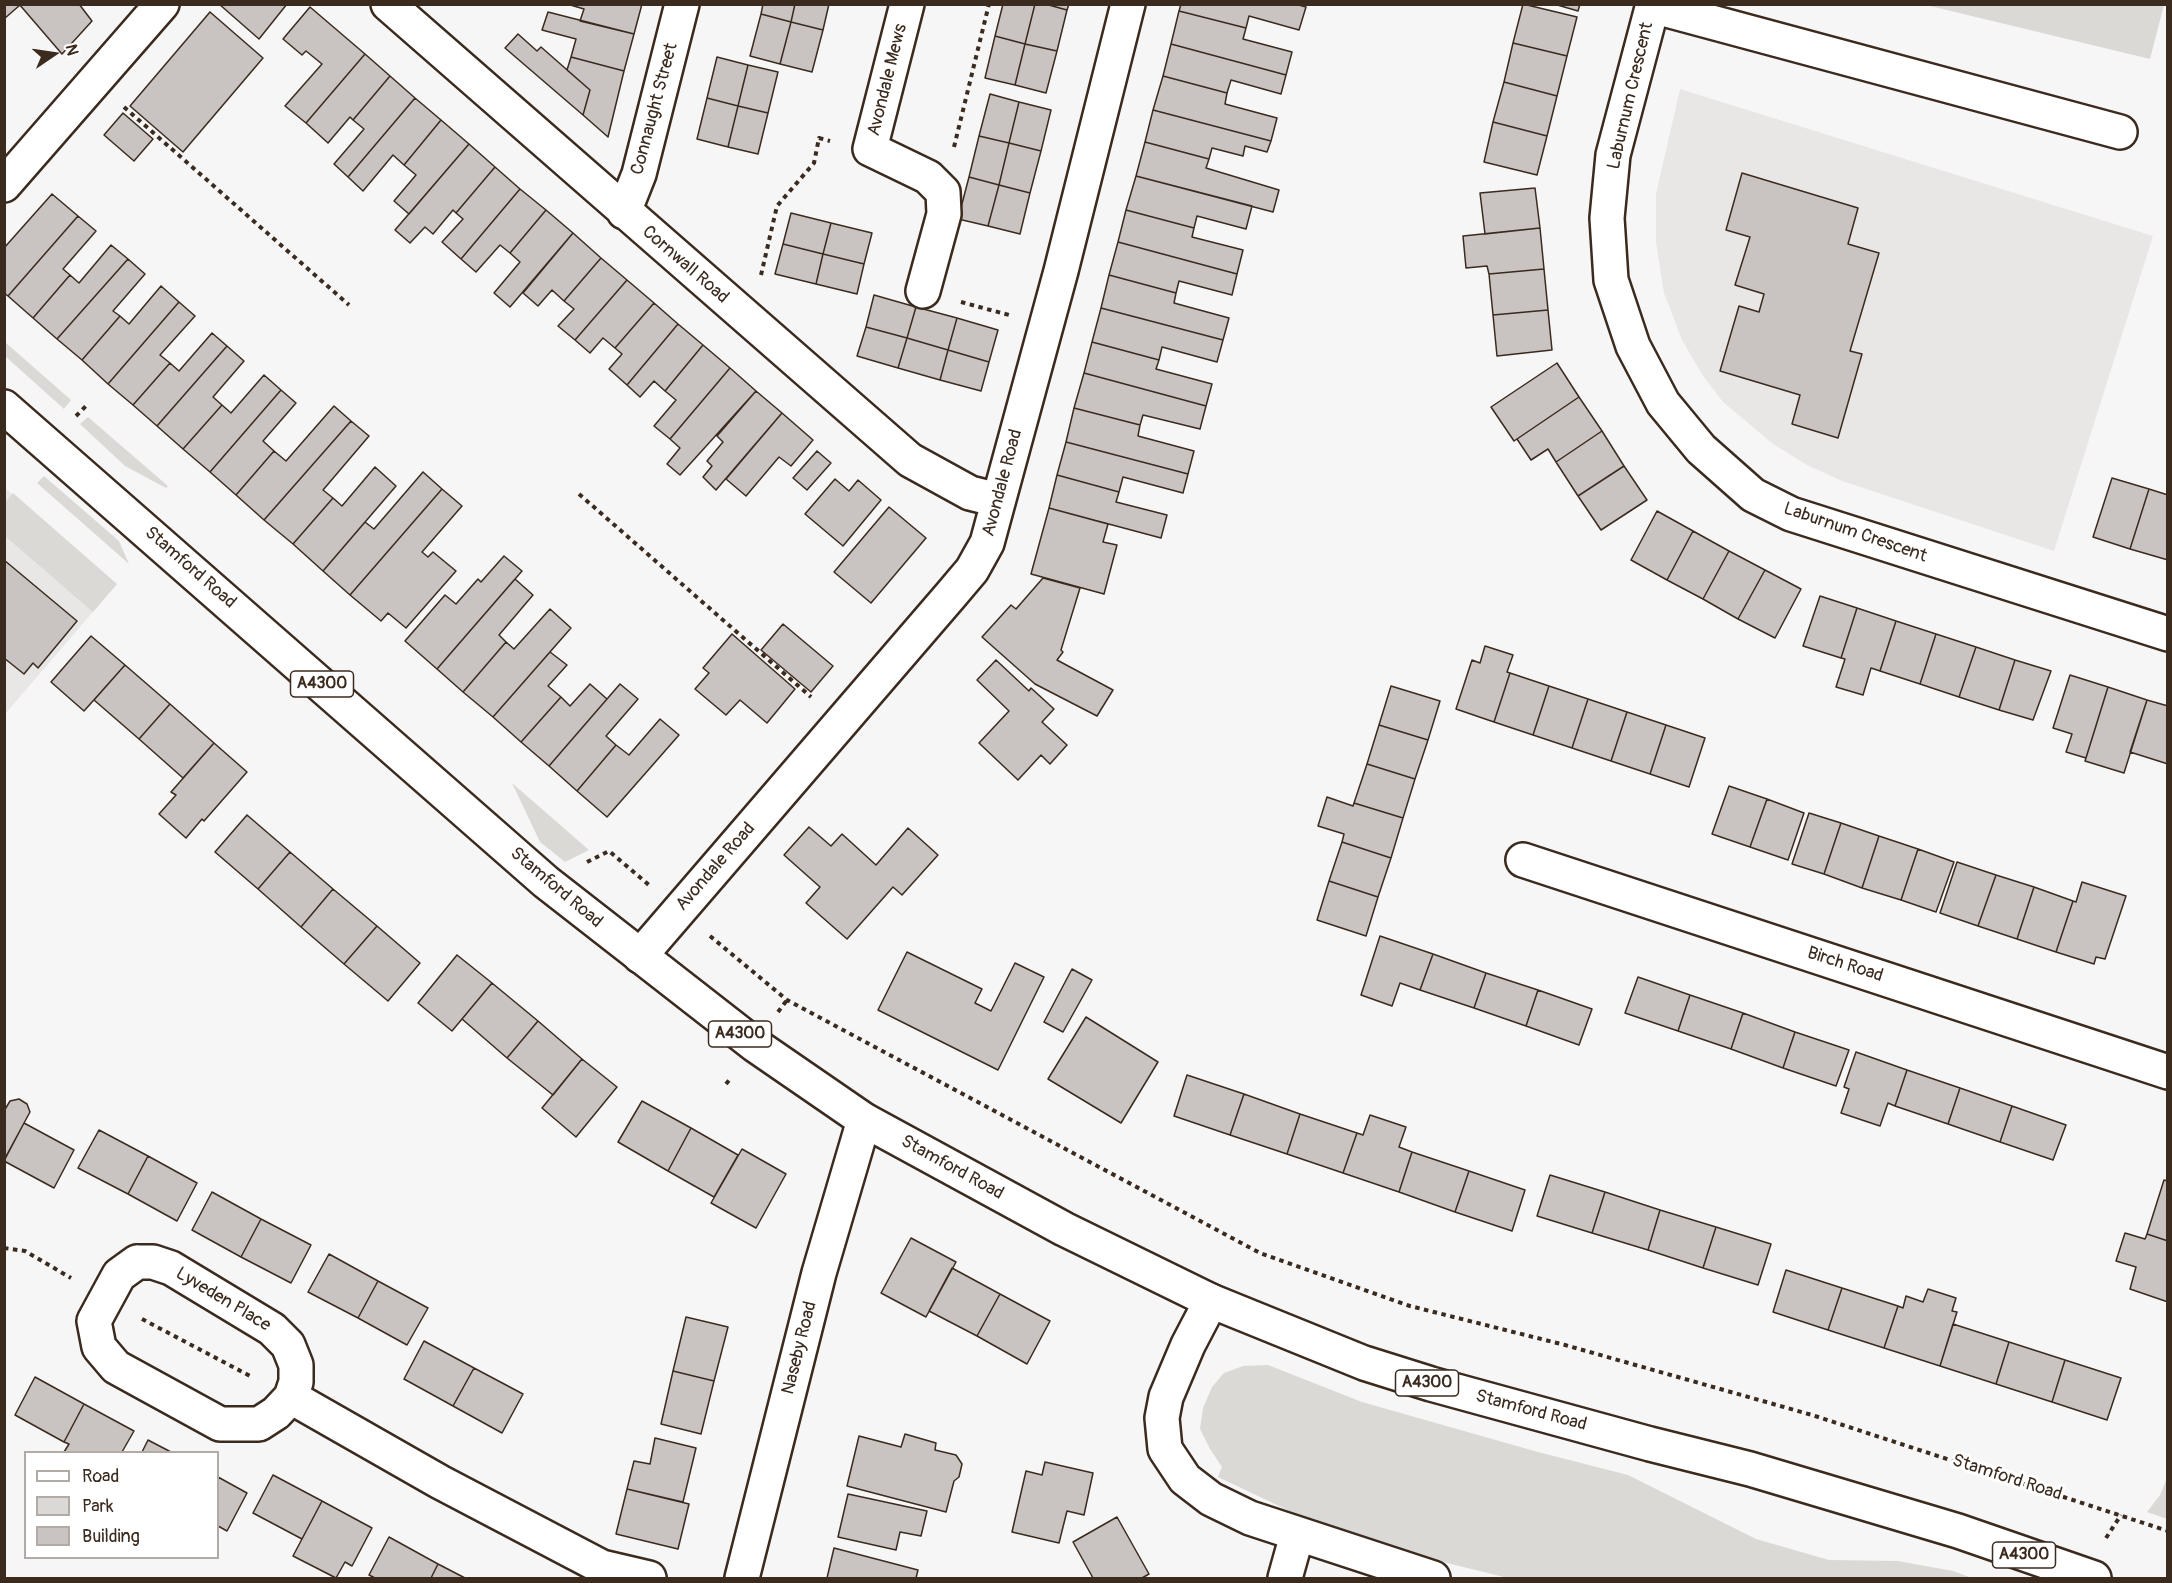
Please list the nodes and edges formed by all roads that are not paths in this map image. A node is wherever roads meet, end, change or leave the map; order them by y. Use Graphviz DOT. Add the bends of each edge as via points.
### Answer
graph roads {
  1 [pos="162,4"];
  2 [pos="388,4"];
  3 [pos="682,4"];
  4 [pos="907,4"];
  5 [pos="1128,4"];
  6 [pos="1652,5"];
  7 [pos="2120,132"];
  8 [pos="4,185"];
  9 [pos="624,212"];
  10 [pos="923,291"];
  11 [pos="8,415"];
  12 [pos="998,500"];
  13 [pos="2168,634"];
  14 [pos="1523,860"];
  15 [pos="640,956"];
  16 [pos="2168,1072"];
  17 [pos="864,1120"];
  18 [pos="1211,1301"];
  19 [pos="291,1397"];
  20 [pos="1296,1535"];
  21 [pos="649,1578"];
  22 [pos="741,1578"];
  23 [pos="1285,1578"];
  24 [pos="1433,1578"];
  25 [pos="2094,1578"];
  1 -- 8 [label="street"];
  2 -- 9 [label="street, Cornwall Road"];
  3 -- 9 [label="street, Connaught Street" via="639,174"];
  4 -- 10 [label="street, Avondale Mews" via="870,149 928,177 943,192 944,214"];
  5 -- 12 [label="street, Avondale Road"];
  6 -- 7 [label="street"];
  6 -- 13 [label="street, Laburnum Crescent" via="1613,155 1607,218 1611,280 1633,346 1663,403 1701,449 1753,495 1791,514"];
  9 -- 12 [label="street, Cornwall Road" via="910,460 970,493"];
  11 -- 15 [label="street, Stamford Road / A4300" via="546,882"];
  12 -- 15 [label="street, Avondale Road" via="987,543 972,570"];
  14 -- 16 [label="street, Birch Road"];
  15 -- 17 [label="street, Stamford Road / A4300" via="755,1045"];
  17 -- 18 [label="street, Stamford Road / A4300" via="1064,1229"];
  17 -- 22 [label="street, Naseby Road" via="819,1273"];
  18 -- 20 [label="street" via="1166,1397 1162,1418 1165,1449 1185,1479 1211,1499"];
  18 -- 25 [label="street, Stamford Road / A4300" via="1413,1379 1750,1469"];
  19 -- 19 [label="street, Lyveden Place" via="259,1424 220,1424 116,1367 99,1347 94,1321 119,1275 137,1262 171,1268 272,1329 288,1345 296,1365"];
  19 -- 21 [label="street" via="440,1482 602,1567"];
  20 -- 23 [label="street"];
  20 -- 24 [label="street"];
}
